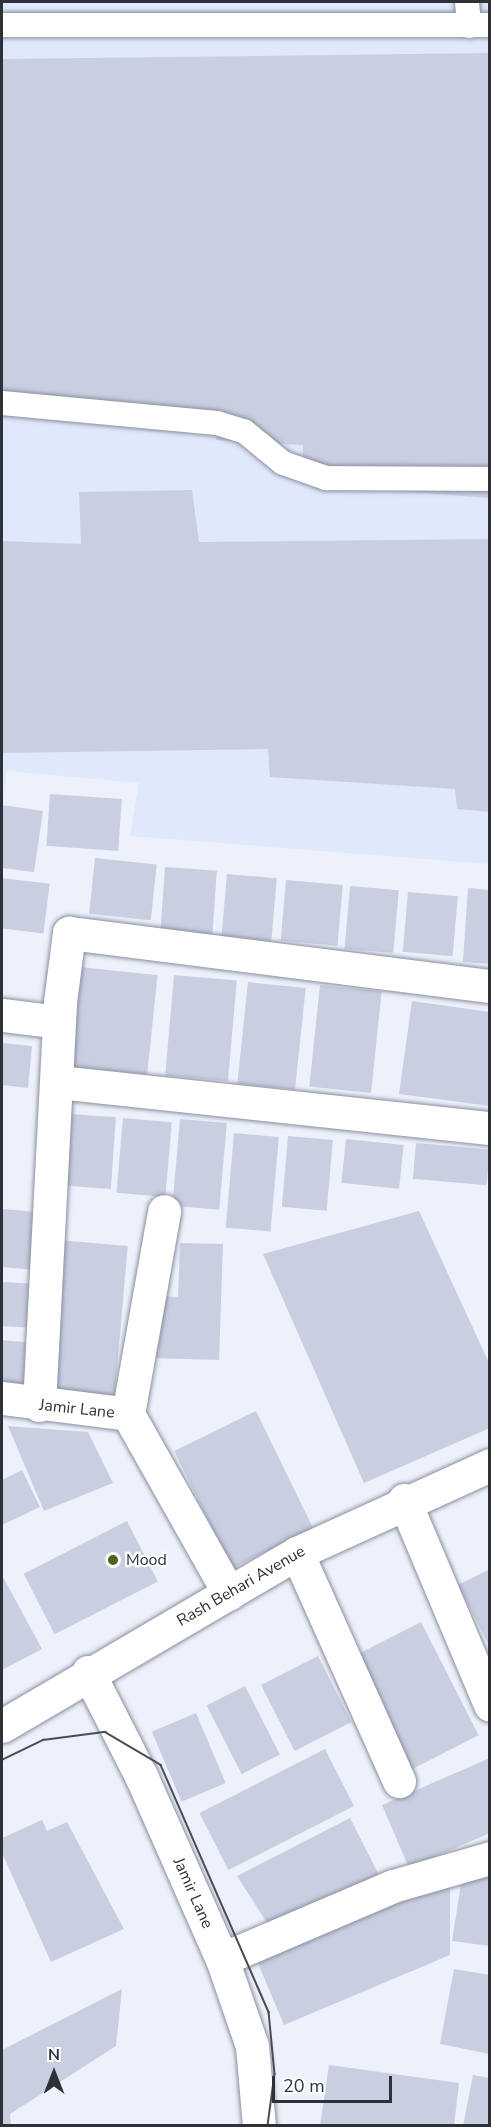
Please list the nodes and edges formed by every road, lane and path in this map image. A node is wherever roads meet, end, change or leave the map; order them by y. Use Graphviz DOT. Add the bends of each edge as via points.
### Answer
graph roads {
  1 [pos="467,2"];
  2 [pos="2,25"];
  3 [pos="479,26"];
  4 [pos="2,403"];
  5 [pos="489,479"];
  6 [pos="489,986"];
  7 [pos="2,1015"];
  8 [pos="59,1022"];
  9 [pos="58,1082"];
  10 [pos="489,1128"];
  11 [pos="164,1211"];
  12 [pos="2,1398"];
  13 [pos="39,1405"];
  14 [pos="128,1414"];
  15 [pos="489,1465"];
  16 [pos="404,1500"];
  17 [pos="297,1553"];
  18 [pos="229,1593"];
  19 [pos="88,1672"];
  20 [pos="489,1705"];
  21 [pos="2,1726"];
  22 [pos="399,1781"];
  23 [pos="489,1858"];
  24 [pos="222,1959"];
  25 [pos="260,2126"];
  1 -- 3 [label="lane"];
  2 -- 3 [label="lane"];
  4 -- 5 [label="lane" via="218,423 244,430 283,463 326,478"];
  6 -- 8 [label="street" via="69,933"];
  7 -- 8 [label="street"];
  8 -- 9 [label="street"];
  9 -- 10 [label="street"];
  9 -- 13 [label="street"];
  11 -- 14 [label="street"];
  12 -- 13 [label="street, Jamir Lane"];
  13 -- 14 [label="street, Jamir Lane"];
  14 -- 18 [label="street, Jamir Lane"];
  15 -- 16 [label="street, Rash Behari Avenue"];
  16 -- 17 [label="street, Rash Behari Avenue"];
  16 -- 20 [label="street"];
  17 -- 18 [label="street, Rash Behari Avenue"];
  17 -- 22 [label="street"];
  18 -- 19 [label="street, Rash Behari Avenue"];
  19 -- 21 [label="street, Rash Behari Avenue"];
  19 -- 24 [label="street, Jamir Lane" via="142,1778"];
  23 -- 24 [label="street" via="393,1886"];
  24 -- 25 [label="street, Jamir Lane" via="252,2046"];
}
